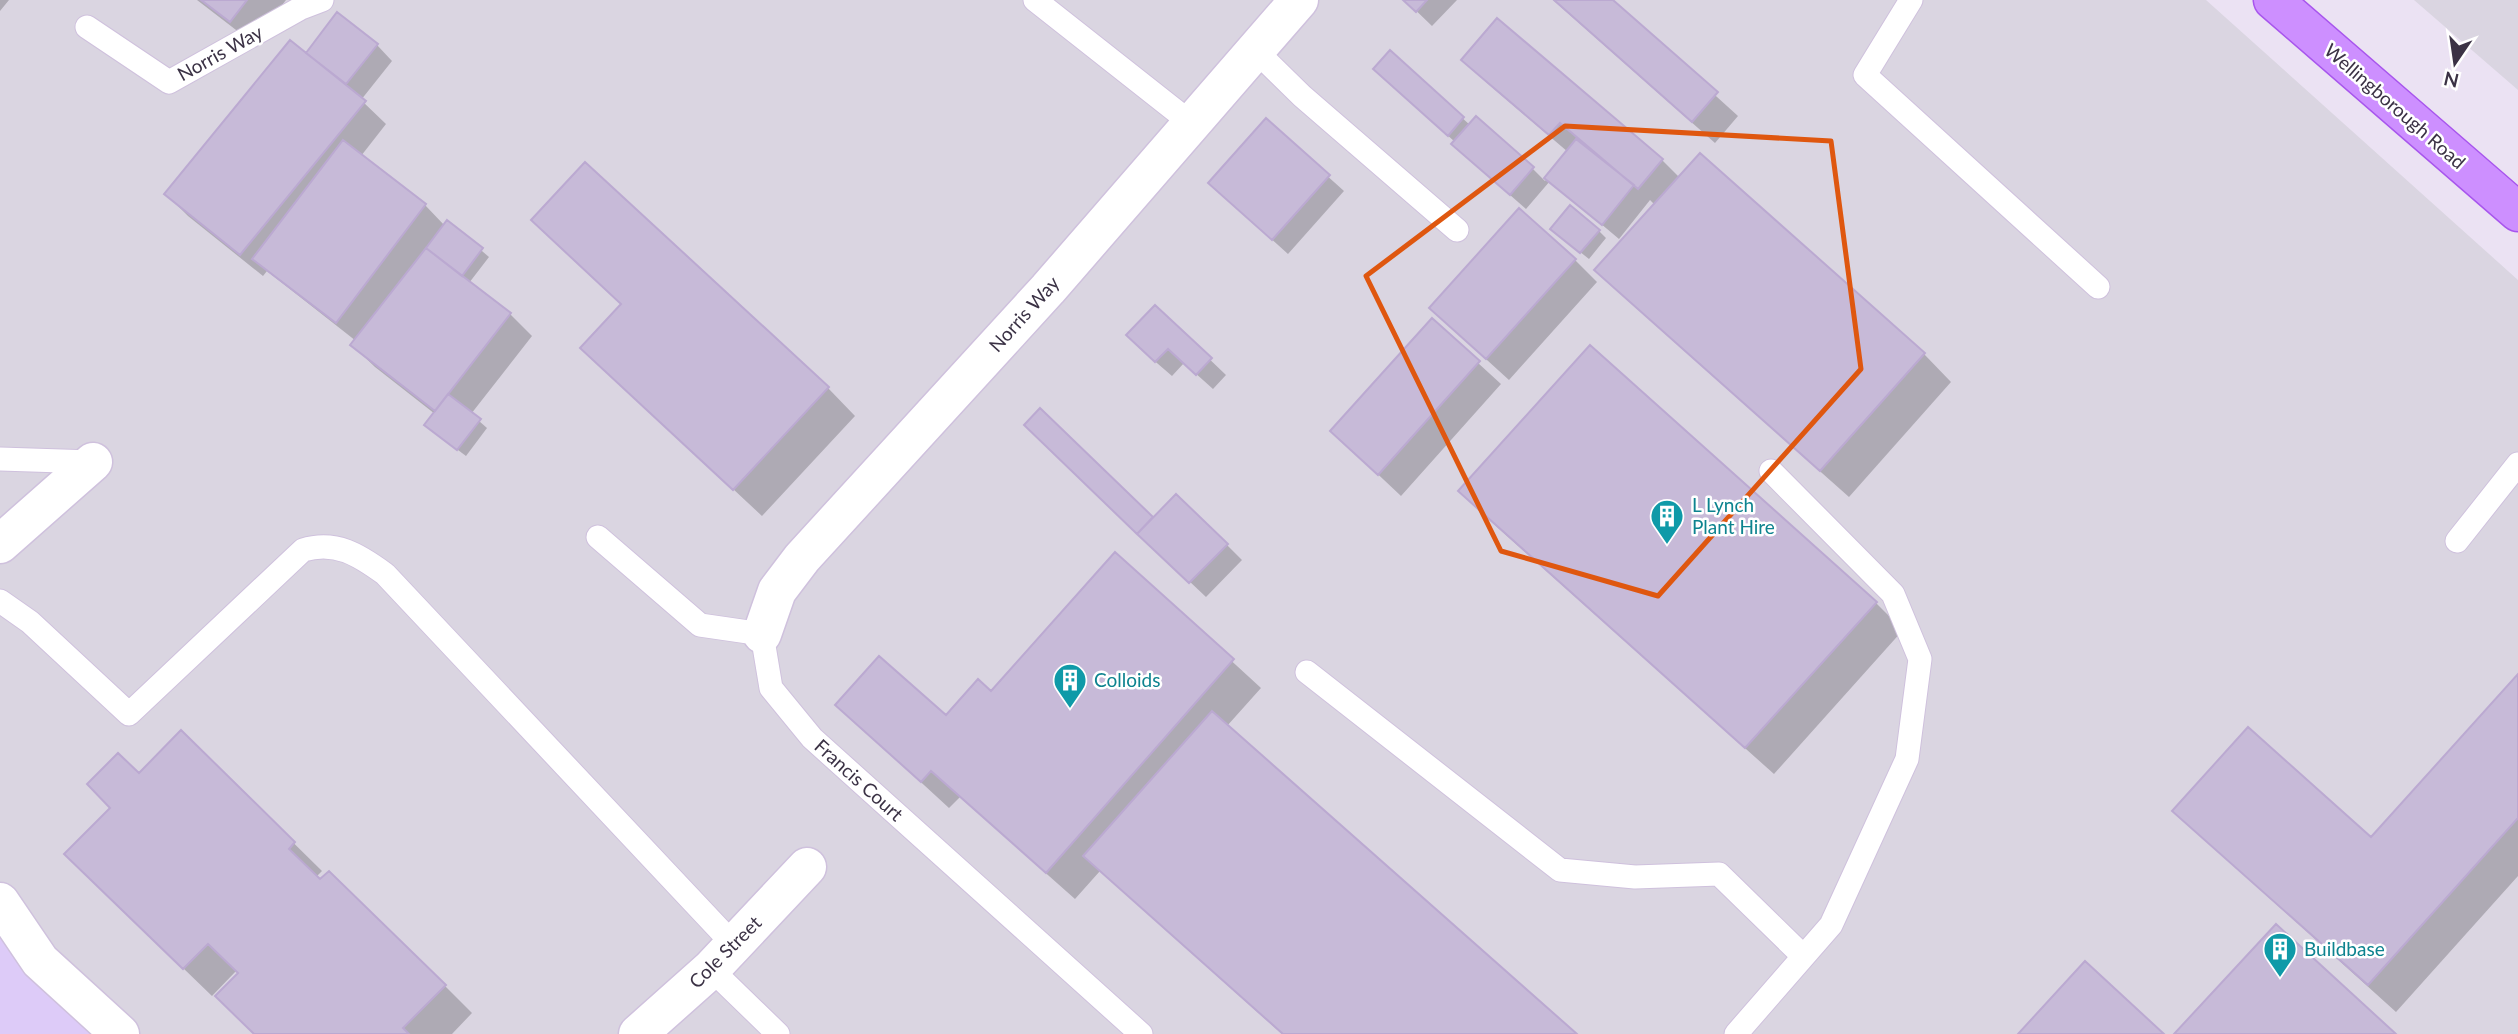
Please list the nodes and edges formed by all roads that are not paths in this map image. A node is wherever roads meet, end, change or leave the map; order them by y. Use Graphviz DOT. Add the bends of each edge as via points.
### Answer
graph roads {
  1 [pos="322,0"];
  2 [pos="1035,0"];
  3 [pos="1299,0"];
  4 [pos="1911,0"];
  5 [pos="2273,0"];
  6 [pos="87,27"];
  7 [pos="1255,50"];
  8 [pos="1191,123"];
  9 [pos="2518,212"];
  10 [pos="1457,230"];
  11 [pos="2098,287"];
  12 [pos="0,459"];
  13 [pos="93,462"];
  14 [pos="2518,464"];
  15 [pos="1771,471"];
  16 [pos="598,537"];
  17 [pos="2457,541"];
  18 [pos="0,544"];
  19 [pos="0,601"];
  20 [pos="762,634"];
  21 [pos="1307,672"];
  22 [pos="807,867"];
  23 [pos="0,902"];
  24 [pos="0,945"];
  25 [pos="1803,956"];
  26 [pos="723,957"];
  27 [pos="40,961"];
  28 [pos="120,1034"];
  29 [pos="638,1034"];
  30 [pos="778,1034"];
  31 [pos="1141,1034"];
  32 [pos="1735,1034"];
  1 -- 6 [label="lane, Norris Way" via="169,82"];
  2 -- 8 [label="lane"];
  3 -- 7 [label="street, Norris Way"];
  4 -- 11 [label="lane" via="1865,75"];
  5 -- 9 [label="main road, Wellingborough Road"];
  7 -- 8 [label="street, Norris Way"];
  7 -- 10 [label="lane" via="1301,96"];
  8 -- 20 [label="street, Norris Way" via="1048,289 802,558 777,592"];
  12 -- 13 [label="lane"];
  13 -- 18 [label="street"];
  14 -- 17 [label="lane"];
  15 -- 25 [label="lane" via="1893,594 1920,659 1907,759 1831,925"];
  16 -- 20 [label="lane" via="700,625"];
  19 -- 26 [label="lane" via="30,622 129,714 303,550 335,546 362,557 385,574"];
  20 -- 31 [label="lane, Francis Court" via="771,688 812,738"];
  21 -- 25 [label="lane" via="1560,870 1635,877 1719,874"];
  22 -- 26 [label="street, Cole Street"];
  23 -- 27 [label="street"];
  24 -- 27 [label="street"];
  25 -- 32 [label="lane"];
  26 -- 29 [label="street, Cole Street"];
  26 -- 30 [label="lane"];
  27 -- 28 [label="street"];
}
